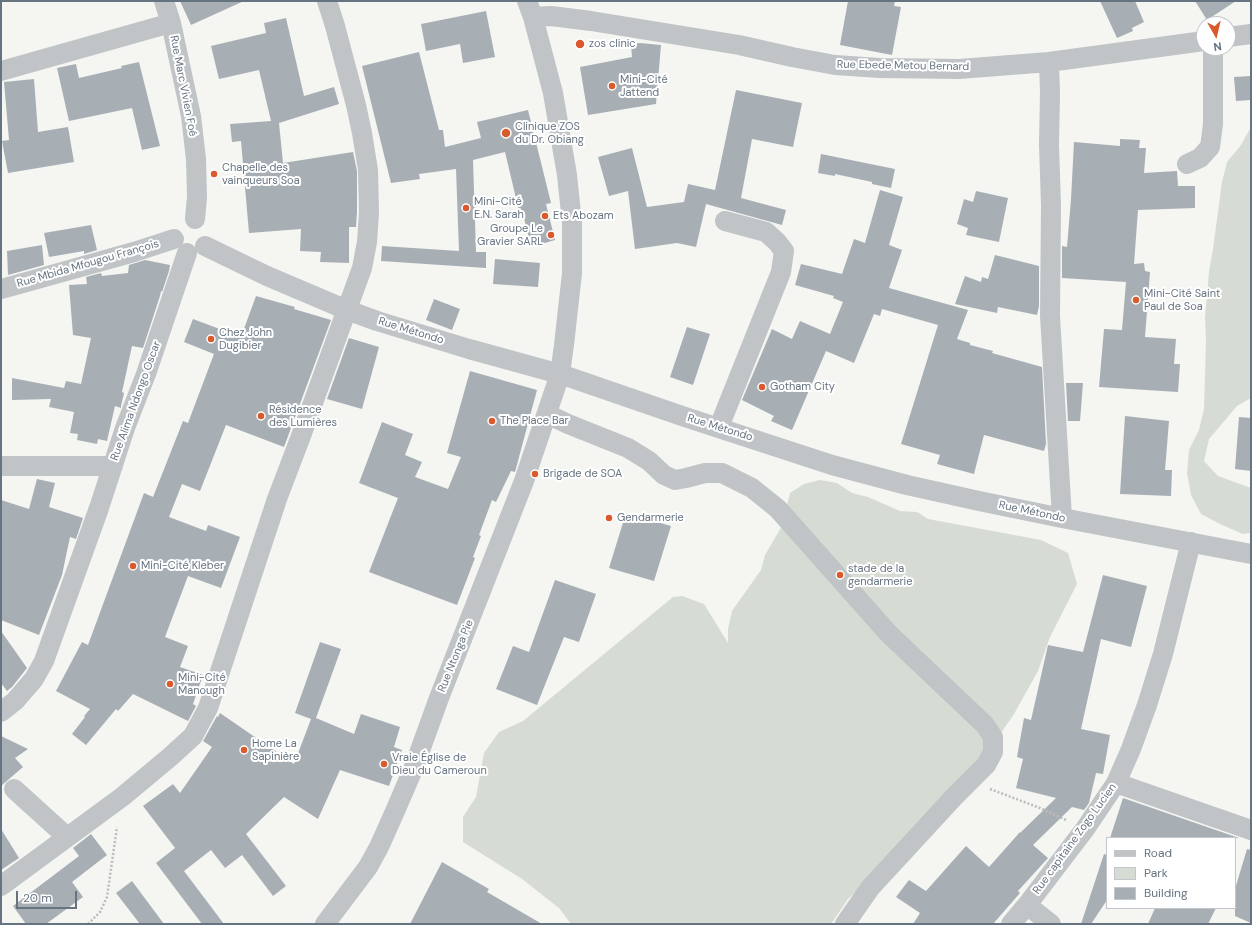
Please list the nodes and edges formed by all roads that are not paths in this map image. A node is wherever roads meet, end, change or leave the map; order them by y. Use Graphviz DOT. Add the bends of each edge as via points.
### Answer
graph roads {
  1 [pos="164,1"];
  2 [pos="326,1"];
  3 [pos="540,9"];
  4 [pos="171,23"];
  5 [pos="1250,32"];
  6 [pos="1236,35"];
  7 [pos="1196,42"];
  8 [pos="1214,56"];
  9 [pos="1049,62"];
  10 [pos="1,71"];
  11 [pos="1187,164"];
  12 [pos="195,219"];
  13 [pos="726,221"];
  14 [pos="189,246"];
  15 [pos="1,289"];
  16 [pos="347,310"];
  17 [pos="560,374"];
  18 [pos="547,414"];
  19 [pos="719,427"];
  20 [pos="1,466"];
  21 [pos="113,466"];
  22 [pos="1062,518"];
  23 [pos="1191,542"];
  24 [pos="1251,554"];
  25 [pos="1,712"];
  26 [pos="1116,783"];
  27 [pos="14,790"];
  28 [pos="1251,830"];
  29 [pos="67,837"];
  30 [pos="1,886"];
  31 [pos="1027,905"];
  32 [pos="325,924"];
  33 [pos="845,924"];
  34 [pos="1010,924"];
  35 [pos="1051,924"];
  1 -- 4 [label="street, Rue Marc Vivien Foé"];
  2 -- 16 [label="street" via="356,105 368,170 367,242 362,268"];
  3 -- 9 [label="street, Rue Ebede Metou Bernard" via="591,21 732,44 835,65 959,69"];
  3 -- 17 [label="street, Rue Ntonga Pie" via="567,175 572,223 572,273"];
  4 -- 10 [label="street"];
  4 -- 12 [label="street, Rue Marc Vivien Foé" via="191,116 196,159"];
  5 -- 6 [label="street"];
  7 -- 9 [label="street, Rue Ebede Metou Bernard"];
  8 -- 11 [label="street" via="1213,124 1210,147 1200,158"];
  9 -- 22 [label="street" via="1050,316"];
  12 -- 14 [label="street" via="206,227 208,240"];
  12 -- 14 [label="street" via="182,222 174,232"];
  13 -- 19 [label="street" via="766,232 784,251 780,272"];
  14 -- 15 [label="street, Rue Mbida Mfougou François" via="119,256"];
  14 -- 16 [label="street, Rue Métondo"];
  14 -- 21 [label="street, Rue Alima Ndongo Oscar"];
  16 -- 17 [label="street, Rue Métondo" via="468,349"];
  16 -- 29 [label="street" via="277,499 208,708 193,736 122,797"];
  17 -- 18 [label="street, Rue Ntonga Pie"];
  17 -- 19 [label="street, Rue Métondo"];
  18 -- 32 [label="street, Rue Ntonga Pie" via="521,488 396,809 368,867"];
  18 -- 33 [label="street" via="628,448 649,461 664,475 675,480 705,473 722,473 752,488 778,509 890,634 985,725 993,737 993,752 986,765 870,888"];
  19 -- 22 [label="street, Rue Métondo" via="832,465 907,485"];
  20 -- 21 [label="street, Rue Alima Ndongo Oscar"];
  21 -- 25 [label="street" via="44,661 20,696"];
  22 -- 23 [label="street, Rue Métondo"];
  23 -- 24 [label="street, Rue Métondo"];
  23 -- 26 [label="street, Rue capitaine Zogo Lucien" via="1163,654 1142,719"];
  26 -- 28 [label="street"];
  26 -- 31 [label="street, Rue capitaine Zogo Lucien" via="1085,829"];
  27 -- 29 [label="street"];
  29 -- 30 [label="street"];
  31 -- 34 [label="street, Rue capitaine Zogo Lucien"];
  31 -- 35 [label="street"];
}
